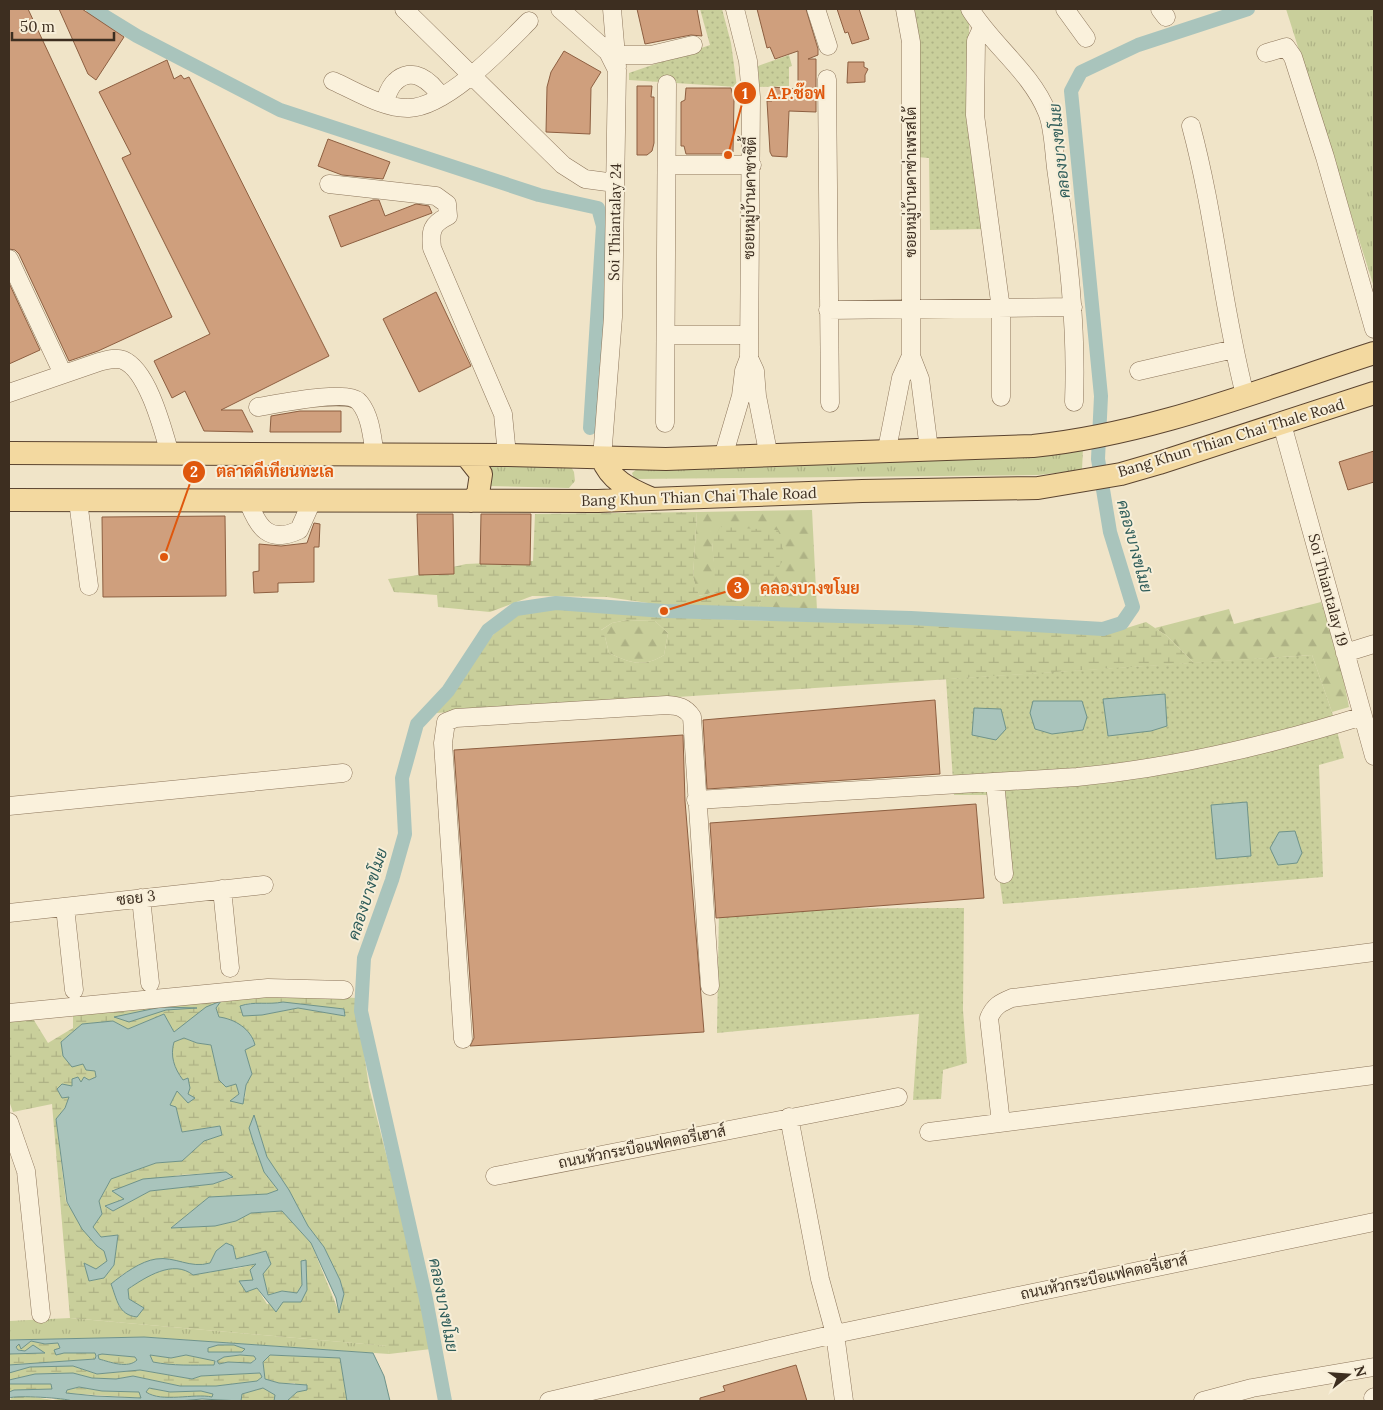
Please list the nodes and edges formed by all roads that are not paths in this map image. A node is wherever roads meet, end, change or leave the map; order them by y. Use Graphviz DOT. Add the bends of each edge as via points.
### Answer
graph roads {
  1 [pos="404,9"];
  2 [pos="560,9"];
  3 [pos="612,9"];
  4 [pos="735,9"];
  5 [pos="816,9"];
  6 [pos="905,9"];
  7 [pos="970,9"];
  8 [pos="1064,9"];
  9 [pos="529,21"];
  10 [pos="982,28"];
  11 [pos="1086,38"];
  12 [pos="693,45"];
  13 [pos="828,46"];
  14 [pos="1266,52"];
  15 [pos="617,62"];
  16 [pos="472,76"];
  17 [pos="827,79"];
  18 [pos="333,81"];
  19 [pos="667,84"];
  20 [pos="441,96"];
  21 [pos="384,103"];
  22 [pos="1191,126"];
  23 [pos="667,165"];
  24 [pos="752,165"];
  25 [pos="615,183"];
  26 [pos="329,184"];
  27 [pos="9,259"];
  28 [pos="1073,307"];
  29 [pos="911,309"];
  30 [pos="1001,309"];
  31 [pos="828,310"];
  32 [pos="1374,329"];
  33 [pos="666,335"];
  34 [pos="748,336"];
  35 [pos="1234,349"];
  36 [pos="1374,353"];
  37 [pos="911,356"];
  38 [pos="749,358"];
  39 [pos="1139,371"];
  40 [pos="63,374"];
  41 [pos="9,393"];
  42 [pos="1374,393"];
  43 [pos="1246,395"];
  44 [pos="1001,397"];
  45 [pos="1074,402"];
  46 [pos="830,403"];
  47 [pos="258,407"];
  48 [pos="895,407"];
  49 [pos="924,407"];
  50 [pos="735,415"];
  51 [pos="762,415"];
  52 [pos="665,423"];
  53 [pos="1282,424"];
  54 [pos="887,449"];
  55 [pos="929,449"];
  56 [pos="9,452"];
  57 [pos="170,454"];
  58 [pos="375,455"];
  59 [pos="466,455"];
  60 [pos="508,455"];
  61 [pos="769,456"];
  62 [pos="723,457"];
  63 [pos="602,458"];
  64 [pos="653,499"];
  65 [pos="9,500"];
  66 [pos="78,501"];
  67 [pos="248,501"];
  68 [pos="312,501"];
  69 [pos="471,501"];
  70 [pos="89,586"];
  71 [pos="1374,644"];
  72 [pos="1345,653"];
  73 [pos="1363,716"];
  74 [pos="1374,756"];
  75 [pos="344,773"];
  76 [pos="995,782"];
  77 [pos="696,800"];
  78 [pos="9,806"];
  79 [pos="1004,874"];
  80 [pos="264,885"];
  81 [pos="222,889"];
  82 [pos="141,898"];
  83 [pos="65,908"];
  84 [pos="9,913"];
  85 [pos="1374,952"];
  86 [pos="230,968"];
  87 [pos="150,983"];
  88 [pos="710,986"];
  89 [pos="74,990"];
  90 [pos="344,990"];
  91 [pos="9,1013"];
  92 [pos="463,1039"];
  93 [pos="1374,1075"];
  94 [pos="898,1097"];
  95 [pos="789,1117"];
  96 [pos="9,1122"];
  97 [pos="1000,1123"];
  98 [pos="929,1132"];
  99 [pos="495,1176"];
  100 [pos="1374,1222"];
  101 [pos="41,1314"];
  102 [pos="835,1334"];
  103 [pos="1374,1367"];
  104 [pos="550,1401"];
  105 [pos="844,1401"];
  106 [pos="1203,1401"];
  1 -- 16 [label="street"];
  2 -- 15 [label="street"];
  3 -- 15 [label="street, Soi Thiantalay 24"];
  4 -- 24 [label="street, ซอยหมู่บ้านคาซาซิตี้" via="748,61"];
  5 -- 13 [label="street"];
  6 -- 29 [label="street, ซอยหมู่บ้านคาซ่าเพรสโต้" via="911,42"];
  7 -- 10 [label="street"];
  8 -- 11 [label="street"];
  9 -- 16 [label="street"];
  10 -- 28 [label="street" via="1035,90 1048,113"];
  10 -- 30 [label="street" via="976,41 976,115"];
  12 -- 15 [label="street"];
  14 -- 32 [label="street" via="1286,47 1293,56"];
  15 -- 25 [label="street, Soi Thiantalay 24"];
  16 -- 20 [label="street"];
  16 -- 25 [label="street" via="563,165 585,179"];
  17 -- 31 [label="street"];
  18 -- 21 [label="street"];
  19 -- 23 [label="street"];
  20 -- 21 [label="street" via="410,108"];
  20 -- 21 [label="street" via="425,78 406,75 396,81"];
  22 -- 35 [label="street" via="1204,175"];
  23 -- 24 [label="street"];
  23 -- 33 [label="street"];
  24 -- 34 [label="street, ซอยหมู่บ้านคาซาซิตี้"];
  25 -- 63 [label="street, Soi Thiantalay 24" via="613,317"];
  26 -- 60 [label="street" via="436,196 447,204 448,216 432,228 432,248 503,414"];
  27 -- 40 [label="street"];
  28 -- 30 [label="street"];
  28 -- 45 [label="street"];
  29 -- 30 [label="street"];
  29 -- 31 [label="street"];
  29 -- 37 [label="street, ซอยหมู่บ้านคาซ่าเพรสโต้"];
  30 -- 44 [label="street"];
  31 -- 46 [label="street"];
  33 -- 34 [label="street"];
  33 -- 52 [label="street"];
  34 -- 38 [label="street, ซอยหมู่บ้านคาซาซิตี้"];
  35 -- 39 [label="street"];
  35 -- 43 [label="street"];
  36 -- 43 [label="main road"];
  37 -- 48 [label="street, ซอยหมู่บ้านคาซ่าเพรสโต้" via="901,378"];
  37 -- 49 [label="street, ซอยหมู่บ้านคาซ่าเพรสโต้" via="920,379"];
  38 -- 50 [label="street, ซอยหมู่บ้านคาซาซิตี้"];
  38 -- 51 [label="street, ซอยหมู่บ้านคาซาซิตี้" via="755,370"];
  40 -- 41 [label="street"];
  40 -- 57 [label="street" via="113,359 124,360 150,392"];
  42 -- 53 [label="main road, Bang Khun Thian Chai Thale Road"];
  43 -- 55 [label="main road" via="1177,417 1074,442"];
  47 -- 58 [label="street" via="351,396 360,401 367,416"];
  48 -- 49 [label="street"];
  48 -- 54 [label="street, ซอยหมู่บ้านคาซ่าเพรสโต้"];
  49 -- 55 [label="street, ซอยหมู่บ้านคาซ่าเพรสโต้"];
  50 -- 51 [label="street"];
  50 -- 62 [label="street, ซอยหมู่บ้านคาซาซิตี้"];
  51 -- 61 [label="street, ซอยหมู่บ้านคาซาซิตี้"];
  53 -- 64 [label="main road, Bang Khun Thian Chai Thale Road" via="1121,474 1069,485"];
  53 -- 72 [label="street, Soi Thiantalay 19"];
  54 -- 55 [label="main road"];
  54 -- 61 [label="main road"];
  56 -- 57 [label="main road"];
  57 -- 58 [label="main road"];
  58 -- 59 [label="main road"];
  59 -- 60 [label="main road"];
  59 -- 69 [label="main road" via="481,474 478,494"];
  60 -- 63 [label="main road"];
  61 -- 62 [label="main road"];
  62 -- 63 [label="main road"];
  63 -- 64 [label="main road" via="607,472 630,490"];
  64 -- 69 [label="main road, Bang Khun Thian Chai Thale Road"];
  65 -- 66 [label="main road, Bang Khun Thian Chai Thale Road"];
  66 -- 67 [label="main road, Bang Khun Thian Chai Thale Road"];
  66 -- 70 [label="street"];
  67 -- 68 [label="main road, Bang Khun Thian Chai Thale Road"];
  67 -- 68 [label="street" via="261,526 272,535 286,536 299,530"];
  68 -- 69 [label="main road, Bang Khun Thian Chai Thale Road"];
  71 -- 72 [label="street"];
  72 -- 73 [label="street, Soi Thiantalay 19"];
  73 -- 74 [label="street, Soi Thiantalay 19"];
  73 -- 76 [label="street" via="1280,740 1138,771"];
  75 -- 78 [label="street"];
  76 -- 77 [label="street"];
  76 -- 79 [label="street"];
  77 -- 88 [label="street"];
  77 -- 92 [label="street" via="692,717 681,706 456,718 446,722 443,743"];
  80 -- 81 [label="street, ซอย 3"];
  81 -- 82 [label="street, ซอย 3"];
  81 -- 86 [label="street"];
  82 -- 83 [label="street, ซอย 3"];
  82 -- 87 [label="street"];
  83 -- 84 [label="street, ซอย 3"];
  83 -- 89 [label="street"];
  85 -- 97 [label="street" via="1012,998 1000,1003 993,1008 989,1018"];
  90 -- 91 [label="street" via="268,988"];
  93 -- 97 [label="street"];
  94 -- 95 [label="street, ถนนหัวกระบือแฟคตอรี่เฮาส์"];
  95 -- 99 [label="street, ถนนหัวกระบือแฟคตอรี่เฮาส์"];
  95 -- 102 [label="street" via="820,1279"];
  96 -- 101 [label="street" via="26,1171"];
  97 -- 98 [label="street"];
  100 -- 102 [label="street, ถนนหัวกระบือแฟคตอรี่เฮาส์"];
  102 -- 104 [label="street, ถนนหัวกระบือแฟคตอรี่เฮาส์"];
  102 -- 105 [label="street"];
  103 -- 106 [label="street" via="1252,1388"];
}
